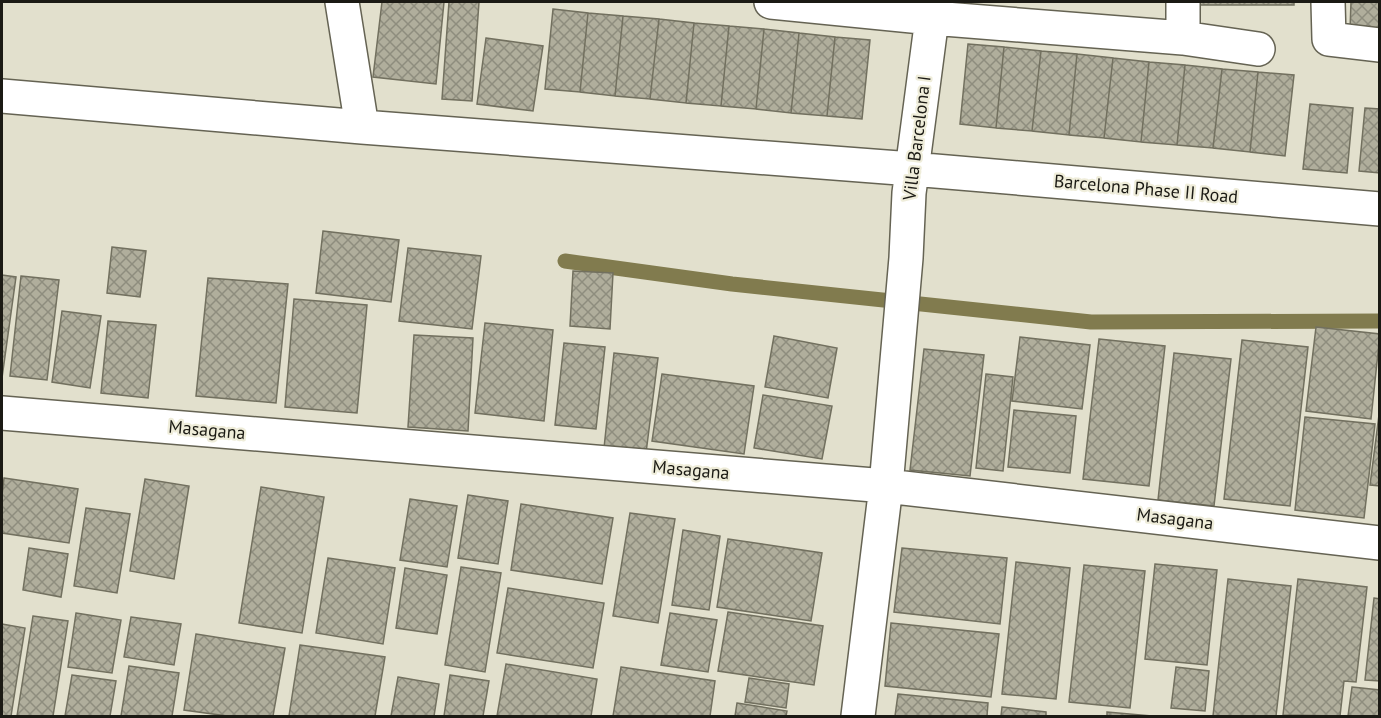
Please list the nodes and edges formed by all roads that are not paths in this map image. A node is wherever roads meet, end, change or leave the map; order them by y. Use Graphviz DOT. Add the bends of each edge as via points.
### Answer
graph roads {
  1 [pos="342,2"];
  2 [pos="771,2"];
  3 [pos="1184,2"];
  4 [pos="1328,2"];
  5 [pos="860,6"];
  6 [pos="976,11"];
  7 [pos="932,18"];
  8 [pos="1183,38"];
  9 [pos="1380,45"];
  10 [pos="1258,49"];
  11 [pos="2,96"];
  12 [pos="362,127"];
  13 [pos="912,169"];
  14 [pos="1380,209"];
  15 [pos="2,412"];
  16 [pos="886,486"];
  17 [pos="1380,543"];
  18 [pos="858,717"];
  1 -- 12 [label="street"];
  2 -- 5 [label="street"];
  3 -- 8 [label="street"];
  4 -- 9 [label="street" via="1329,39"];
  5 -- 7 [label="street"];
  6 -- 7 [label="street"];
  6 -- 8 [label="street"];
  7 -- 13 [label="street, Villa Barcelona I"];
  8 -- 10 [label="street"];
  11 -- 12 [label="street, Barcelona Phase II Road"];
  12 -- 13 [label="street, Barcelona Phase II Road"];
  13 -- 14 [label="street, Barcelona Phase II Road"];
  13 -- 16 [label="street, Villa Barcelona I"];
  15 -- 16 [label="street, Masagana"];
  16 -- 17 [label="street, Masagana"];
  16 -- 18 [label="street, Villa Barcelona I"];
}
